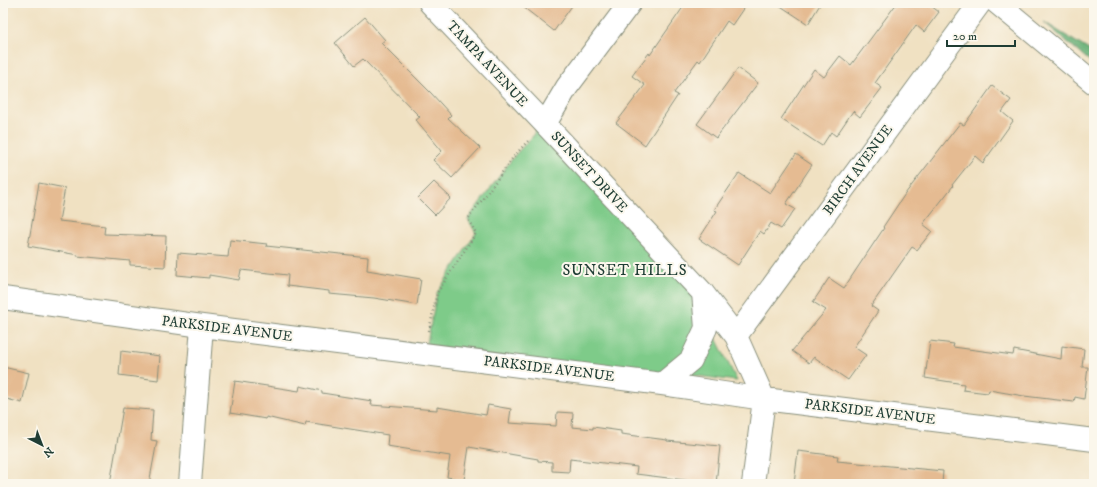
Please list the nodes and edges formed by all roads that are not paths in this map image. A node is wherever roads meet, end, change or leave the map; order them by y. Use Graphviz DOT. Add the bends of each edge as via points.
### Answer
graph roads {
  1 [pos="430,3"];
  2 [pos="630,3"];
  3 [pos="980,3"];
  4 [pos="997,3"];
  5 [pos="1094,83"];
  6 [pos="545,124"];
  7 [pos="703,293"];
  8 [pos="3,298"];
  9 [pos="202,326"];
  10 [pos="736,336"];
  11 [pos="662,384"];
  12 [pos="764,399"];
  13 [pos="1094,440"];
  14 [pos="190,484"];
  15 [pos="753,484"];
  1 -- 6 [label="street, TAMPA AVENUE"];
  2 -- 6 [label="street, SUNSET DRIVE" via="568,87"];
  3 -- 10 [label="street, BIRCH AVENUE"];
  4 -- 5 [label="street"];
  6 -- 7 [label="street, SUNSET DRIVE"];
  7 -- 10 [label="street, SUNSET DRIVE"];
  7 -- 11 [label="street" via="706,328 691,360"];
  8 -- 9 [label="street, PARKSIDE AVENUE"];
  9 -- 11 [label="street, PARKSIDE AVENUE"];
  9 -- 14 [label="street"];
  10 -- 12 [label="street, SUNSET DRIVE"];
  11 -- 12 [label="street, PARKSIDE AVENUE"];
  12 -- 13 [label="street, PARKSIDE AVENUE"];
  12 -- 15 [label="street"];
}
